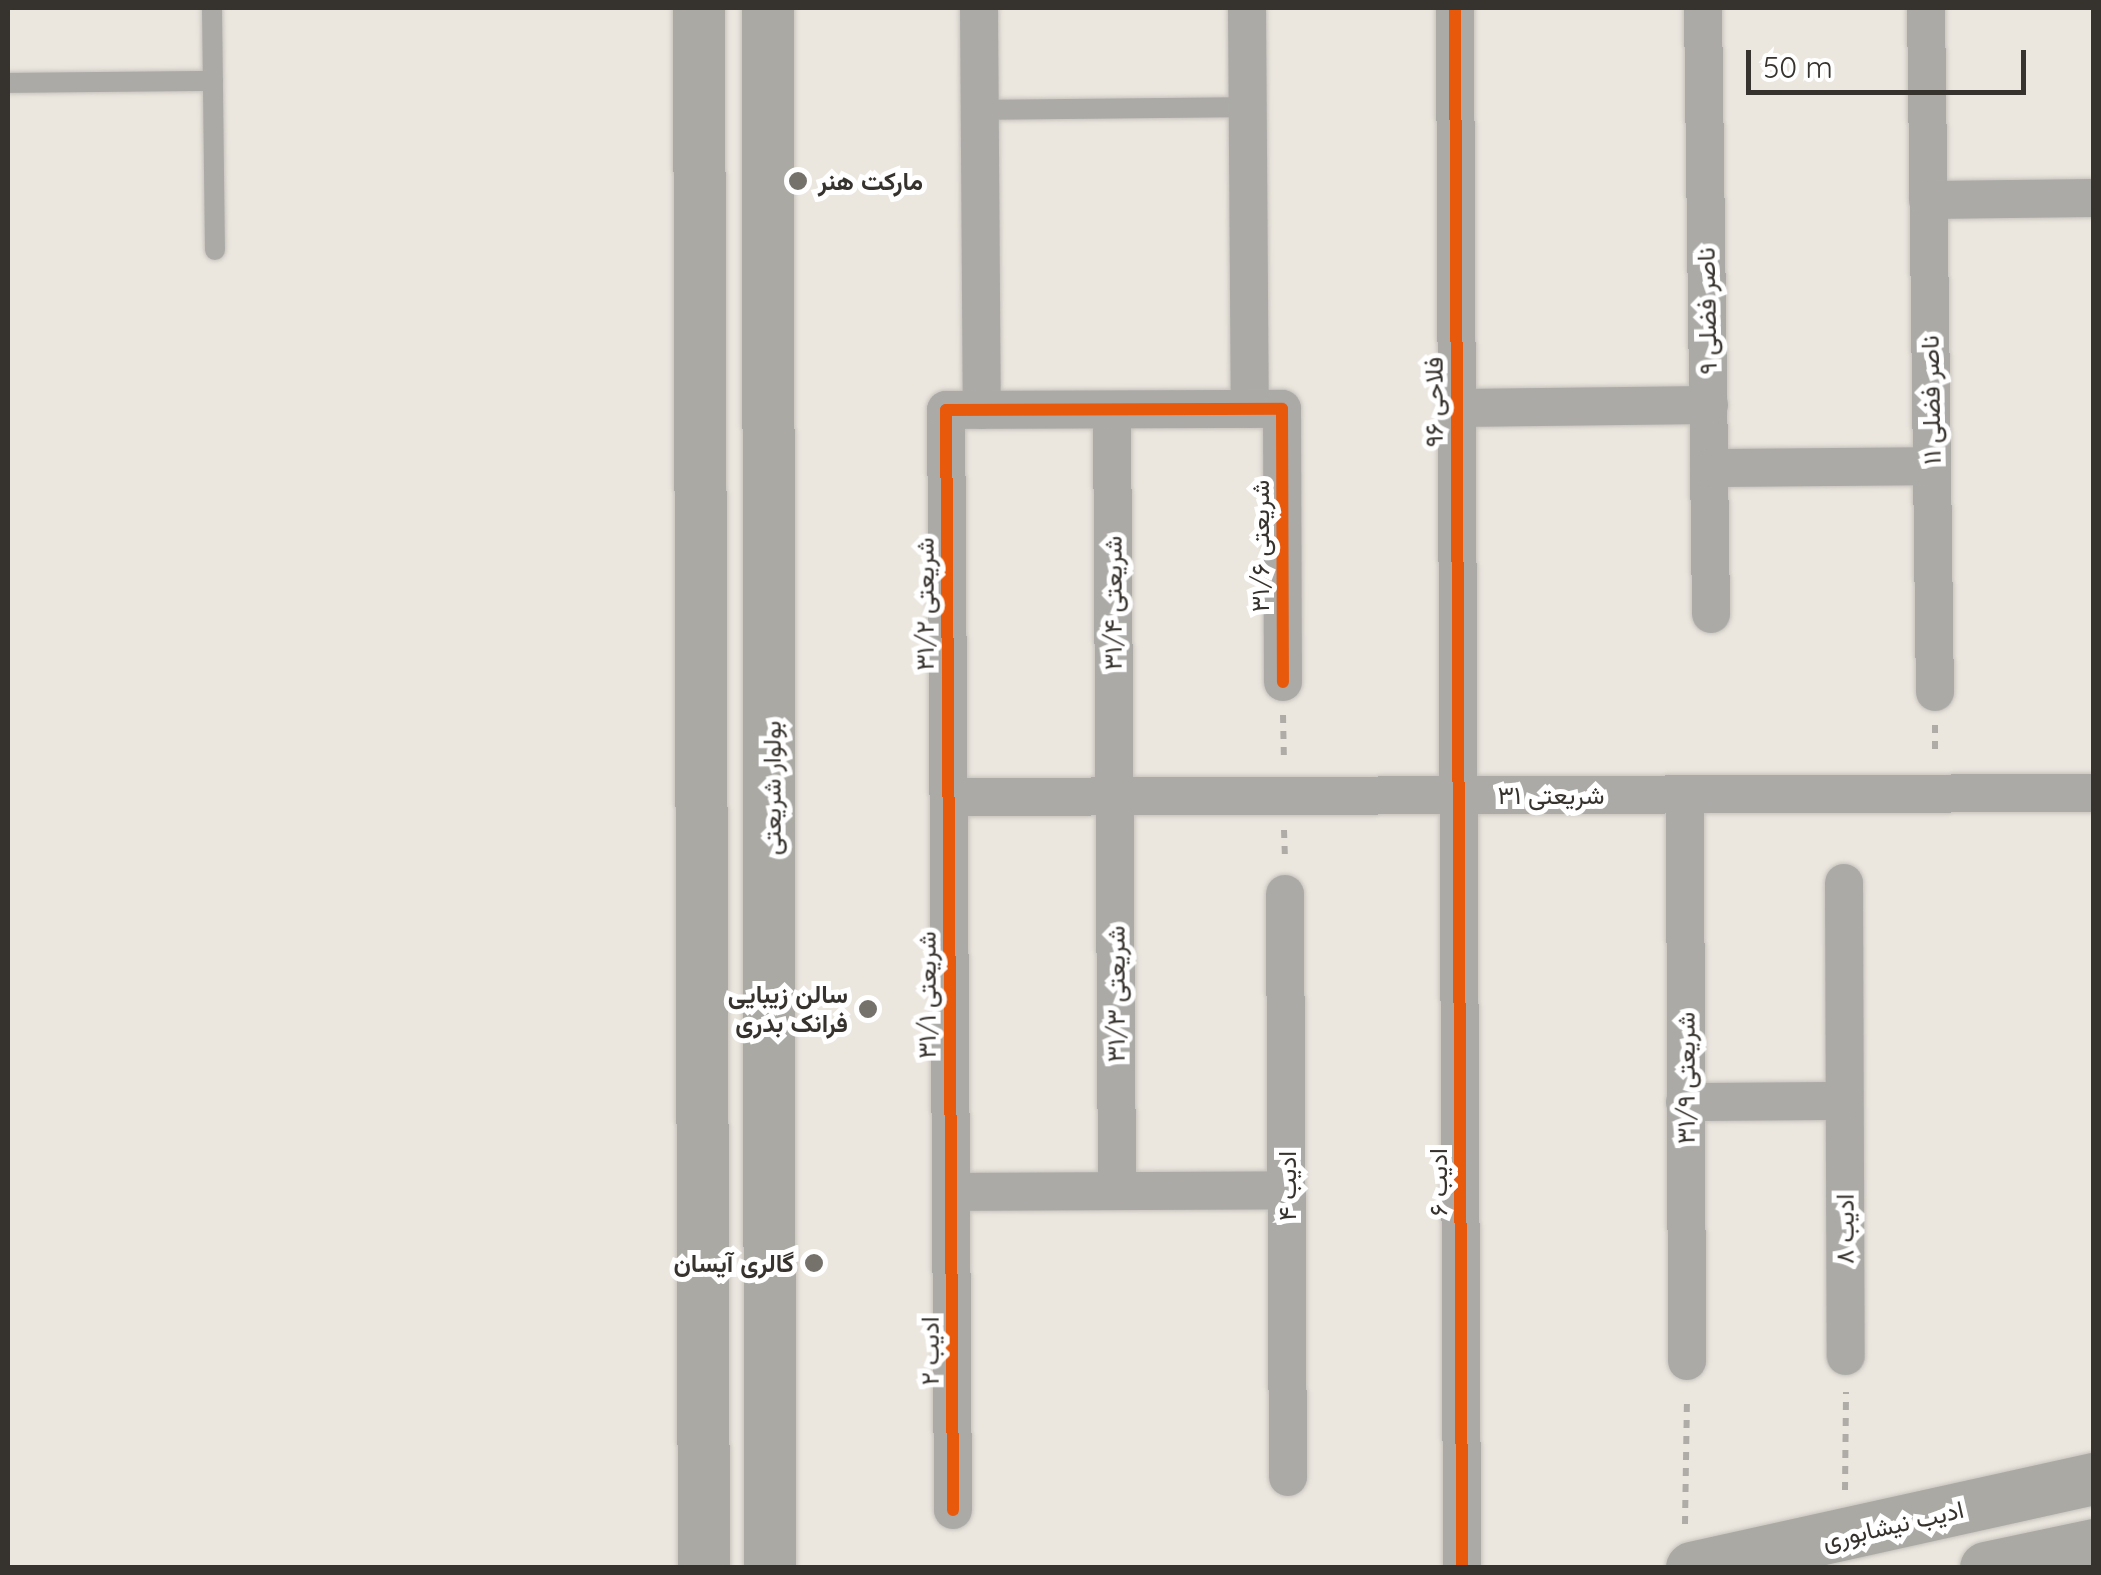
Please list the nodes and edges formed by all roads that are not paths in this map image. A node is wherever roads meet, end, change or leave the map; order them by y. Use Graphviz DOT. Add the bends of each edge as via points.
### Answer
graph roads {
  1 [pos="212,8"];
  2 [pos="699,8"];
  3 [pos="768,8"];
  4 [pos="979,8"];
  5 [pos="1248,8"];
  6 [pos="1455,8"];
  7 [pos="1703,8"];
  8 [pos="1926,8"];
  9 [pos="213,81"];
  10 [pos="8,84"];
  11 [pos="1248,107"];
  12 [pos="980,110"];
  13 [pos="2094,198"];
  14 [pos="1928,200"];
  15 [pos="215,250"];
  16 [pos="1708,406"];
  17 [pos="1457,408"];
  18 [pos="1266,409"];
  19 [pos="964,410"];
  20 [pos="1112,410"];
  21 [pos="1931,466"];
  22 [pos="1710,468"];
  23 [pos="1712,614"];
  24 [pos="1283,682"];
  25 [pos="1935,692"];
  26 [pos="2094,793"];
  27 [pos="1685,794"];
  28 [pos="1458,795"];
  29 [pos="1114,796"];
  30 [pos="949,797"];
  31 [pos="1844,883"];
  32 [pos="1285,894"];
  33 [pos="1844,1101"];
  34 [pos="1686,1102"];
  35 [pos="1286,1190"];
  36 [pos="1117,1191"];
  37 [pos="951,1192"];
  38 [pos="1846,1356"];
  39 [pos="1687,1361"];
  40 [pos="1288,1478"];
  41 [pos="2094,1480"];
  42 [pos="953,1510"];
  43 [pos="773,1543"];
  44 [pos="2094,1545"];
  45 [pos="1689,1549"];
  46 [pos="2040,1562"];
  47 [pos="704,1568"];
  48 [pos="807,1568"];
  49 [pos="1462,1568"];
  50 [pos="1986,1568"];
  1 -- 9 [label="lane"];
  2 -- 47 [label="main road"];
  3 -- 43 [label="main road, بولوار شریعتی"];
  4 -- 12 [label="street, شریعتی ۳۱/۲"];
  5 -- 11 [label="street, شریعتی ۳۱/۶"];
  6 -- 17 [label="street, فلاحی ۹۶"];
  7 -- 16 [label="street, ناصر فضلی ۹"];
  8 -- 14 [label="street, ناصر فضلی ۱۱"];
  9 -- 10 [label="lane"];
  9 -- 15 [label="lane"];
  11 -- 12 [label="lane"];
  11 -- 18 [label="street, شریعتی ۳۱/۶"];
  12 -- 19 [label="street, شریعتی ۳۱/۲"];
  13 -- 14 [label="street"];
  14 -- 21 [label="street, ناصر فضلی ۱۱"];
  16 -- 17 [label="street"];
  16 -- 22 [label="street, ناصر فضلی ۹"];
  17 -- 28 [label="street, فلاحی ۹۶"];
  18 -- 20 [label="street"];
  18 -- 24 [label="street, شریعتی ۳۱/۶"];
  19 -- 20 [label="street"];
  19 -- 30 [label="street, شریعتی ۳۱/۲"];
  20 -- 29 [label="street, شریعتی ۳۱/۴"];
  21 -- 22 [label="street"];
  21 -- 25 [label="street, ناصر فضلی ۱۱"];
  22 -- 23 [label="street, ناصر فضلی ۹"];
  26 -- 27 [label="street, شریعتی ۳۱"];
  27 -- 28 [label="street, شریعتی ۳۱"];
  27 -- 34 [label="street, شریعتی ۳۱/۹"];
  28 -- 29 [label="street, شریعتی ۳۱"];
  28 -- 49 [label="street, ادیب ۶"];
  29 -- 30 [label="street, شریعتی ۳۱"];
  29 -- 36 [label="street, شریعتی ۳۱/۳"];
  30 -- 37 [label="street, شریعتی ۳۱/۱"];
  31 -- 33 [label="street, ادیب ۸"];
  32 -- 35 [label="street, ادیب ۴"];
  33 -- 34 [label="street"];
  33 -- 38 [label="street, ادیب ۸"];
  34 -- 39 [label="street, شریعتی ۳۱/۹"];
  35 -- 36 [label="street"];
  35 -- 40 [label="street, ادیب ۴"];
  36 -- 37 [label="street"];
  37 -- 42 [label="street, ادیب ۲"];
  41 -- 45 [label="main road, ادیب نیشابوری" via="1845,1537"];
  43 -- 48 [label="main road"];
  44 -- 46 [label="main road"];
  46 -- 50 [label="main road"];
}
